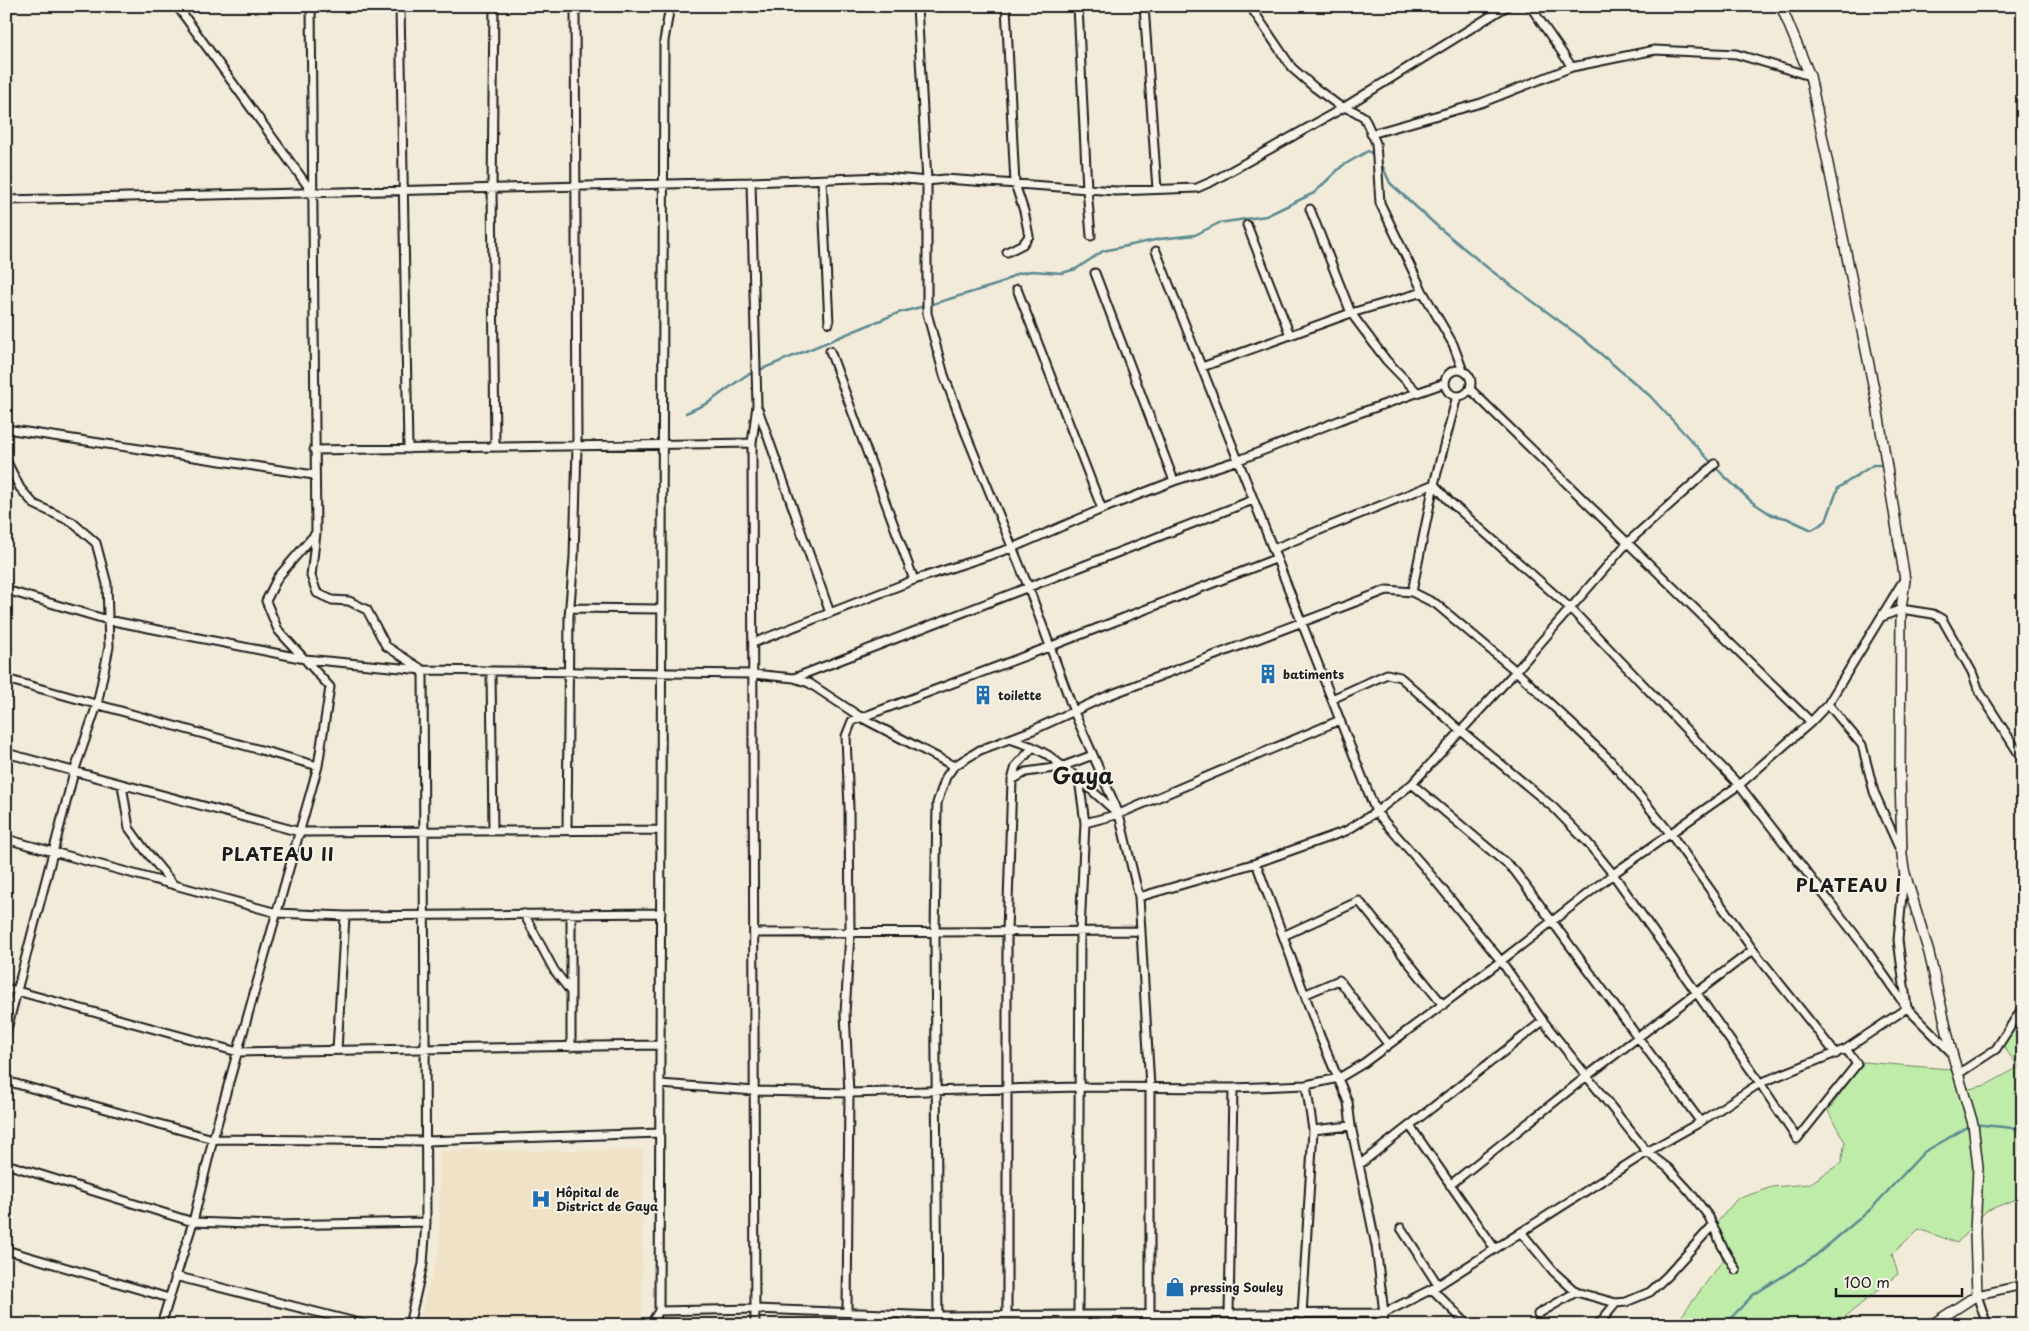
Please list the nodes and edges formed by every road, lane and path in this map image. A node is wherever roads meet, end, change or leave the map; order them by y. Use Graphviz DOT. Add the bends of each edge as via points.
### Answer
graph roads {
  1 [pos="177,6"];
  2 [pos="311,6"];
  3 [pos="400,6"];
  4 [pos="494,6"];
  5 [pos="575,6"];
  6 [pos="670,6"];
  7 [pos="917,6"];
  8 [pos="1006,6"];
  9 [pos="1078,6"];
  10 [pos="1144,6"];
  11 [pos="1250,6"];
  12 [pos="1507,6"];
  13 [pos="1530,6"];
  14 [pos="1781,6"];
  15 [pos="1572,67"];
  16 [pos="1810,76"];
  17 [pos="1344,108"];
  18 [pos="1371,134"];
  19 [pos="822,180"];
  20 [pos="927,181"];
  21 [pos="751,182"];
  22 [pos="663,184"];
  23 [pos="1015,184"];
  24 [pos="576,186"];
  25 [pos="492,188"];
  26 [pos="1087,189"];
  27 [pos="1157,189"];
  28 [pos="403,190"];
  29 [pos="312,192"];
  30 [pos="6,200"];
  31 [pos="1310,209"];
  32 [pos="1247,225"];
  33 [pos="1091,236"];
  34 [pos="1156,251"];
  35 [pos="1007,252"];
  36 [pos="1095,273"];
  37 [pos="1017,290"];
  38 [pos="1423,292"];
  39 [pos="1351,313"];
  40 [pos="829,324"];
  41 [pos="1290,335"];
  42 [pos="830,351"];
  43 [pos="1202,367"];
  44 [pos="1463,370"];
  45 [pos="1445,383"];
  46 [pos="1470,389"];
  47 [pos="1417,392"];
  48 [pos="1457,396"];
  49 [pos="757,406"];
  50 [pos="6,429"];
  51 [pos="752,442"];
  52 [pos="662,444"];
  53 [pos="495,446"];
  54 [pos="577,446"];
  55 [pos="408,449"];
  56 [pos="314,450"];
  57 [pos="6,460"];
  58 [pos="1239,460"];
  59 [pos="1715,464"];
  60 [pos="314,475"];
  61 [pos="1174,482"];
  62 [pos="1434,484"];
  63 [pos="1253,500"];
  64 [pos="1102,509"];
  65 [pos="316,533"];
  66 [pos="1628,542"];
  67 [pos="1012,548"];
  68 [pos="1273,549"];
  69 [pos="1275,559"];
  70 [pos="914,580"];
  71 [pos="1904,580"];
  72 [pos="1028,586"];
  73 [pos="6,590"];
  74 [pos="1412,592"];
  75 [pos="570,608"];
  76 [pos="1570,608"];
  77 [pos="662,609"];
  78 [pos="1901,609"];
  79 [pos="830,613"];
  80 [pos="1882,618"];
  81 [pos="108,620"];
  82 [pos="1302,622"];
  83 [pos="753,643"];
  84 [pos="1049,647"];
  85 [pos="305,659"];
  86 [pos="423,670"];
  87 [pos="490,671"];
  88 [pos="1516,671"];
  89 [pos="569,672"];
  90 [pos="662,673"];
  91 [pos="753,674"];
  92 [pos="794,678"];
  93 [pos="6,679"];
  94 [pos="1332,699"];
  95 [pos="1828,704"];
  96 [pos="97,705"];
  97 [pos="1074,712"];
  98 [pos="862,718"];
  99 [pos="1340,720"];
  100 [pos="1811,722"];
  101 [pos="1460,730"];
  102 [pos="1010,739"];
  103 [pos="1033,747"];
  104 [pos="6,754"];
  105 [pos="1093,755"];
  106 [pos="2023,760"];
  107 [pos="318,766"];
  108 [pos="954,766"];
  109 [pos="1061,766"];
  110 [pos="74,772"];
  111 [pos="1078,779"];
  112 [pos="1012,780"];
  113 [pos="1412,784"];
  114 [pos="122,785"];
  115 [pos="1739,785"];
  116 [pos="1376,812"];
  117 [pos="1119,814"];
  118 [pos="1085,823"];
  119 [pos="568,830"];
  120 [pos="661,830"];
  121 [pos="424,831"];
  122 [pos="493,831"];
  123 [pos="300,832"];
  124 [pos="1670,833"];
  125 [pos="6,839"];
  126 [pos="52,851"];
  127 [pos="1902,855"];
  128 [pos="1256,863"];
  129 [pos="1904,870"];
  130 [pos="1614,874"];
  131 [pos="173,884"];
  132 [pos="1139,897"];
  133 [pos="277,912"];
  134 [pos="661,913"];
  135 [pos="524,914"];
  136 [pos="571,914"];
  137 [pos="425,915"];
  138 [pos="345,916"];
  139 [pos="1553,921"];
  140 [pos="1080,931"];
  141 [pos="1141,931"];
  142 [pos="1007,932"];
  143 [pos="755,933"];
  144 [pos="935,933"];
  145 [pos="850,934"];
  146 [pos="1283,936"];
  147 [pos="1753,950"];
  148 [pos="1501,961"];
  149 [pos="6,988"];
  150 [pos="18,992"];
  151 [pos="571,992"];
  152 [pos="1697,992"];
  153 [pos="1306,994"];
  154 [pos="1442,1005"];
  155 [pos="2023,1007"];
  156 [pos="1907,1008"];
  157 [pos="1543,1022"];
  158 [pos="6,1033"];
  159 [pos="1638,1038"];
  160 [pos="1388,1044"];
  161 [pos="660,1045"];
  162 [pos="571,1047"];
  163 [pos="426,1049"];
  164 [pos="1846,1049"];
  165 [pos="338,1050"];
  166 [pos="238,1052"];
  167 [pos="1952,1053"];
  168 [pos="1836,1054"];
  169 [pos="1958,1074"];
  170 [pos="1587,1076"];
  171 [pos="1339,1078"];
  172 [pos="6,1081"];
  173 [pos="1760,1083"];
  174 [pos="660,1084"];
  175 [pos="1306,1085"];
  176 [pos="1078,1087"];
  177 [pos="1150,1087"];
  178 [pos="1233,1088"];
  179 [pos="1006,1089"];
  180 [pos="937,1090"];
  181 [pos="755,1091"];
  182 [pos="849,1093"];
  183 [pos="1700,1122"];
  184 [pos="1351,1126"];
  185 [pos="1410,1126"];
  186 [pos="1313,1130"];
  187 [pos="660,1132"];
  188 [pos="213,1140"];
  189 [pos="426,1141"];
  190 [pos="1647,1152"];
  191 [pos="6,1164"];
  192 [pos="1359,1165"];
  193 [pos="1450,1185"];
  194 [pos="193,1222"];
  195 [pos="426,1222"];
  196 [pos="1713,1225"];
  197 [pos="1401,1228"];
  198 [pos="1521,1232"];
  199 [pos="1494,1248"];
  200 [pos="6,1250"];
  201 [pos="1736,1270"];
  202 [pos="175,1276"];
  203 [pos="2023,1285"];
  204 [pos="1435,1287"];
  205 [pos="1576,1292"];
  206 [pos="1977,1296"];
  207 [pos="169,1298"];
  208 [pos="1616,1303"];
  209 [pos="755,1309"];
  210 [pos="659,1311"];
  211 [pos="847,1312"];
  212 [pos="1150,1313"];
  213 [pos="1384,1313"];
  214 [pos="1078,1314"];
  215 [pos="1229,1314"];
  216 [pos="1538,1314"];
  217 [pos="1007,1315"];
  218 [pos="1302,1315"];
  219 [pos="937,1316"];
  220 [pos="161,1325"];
  221 [pos="367,1325"];
  222 [pos="409,1325"];
  223 [pos="650,1325"];
  224 [pos="755,1325"];
  225 [pos="938,1325"];
  226 [pos="1150,1325"];
  227 [pos="1383,1325"];
  228 [pos="1468,1325"];
  229 [pos="1598,1325"];
  230 [pos="1930,1325"];
  231 [pos="1987,1325"];
  1 -- 29 [label="street"];
  2 -- 29 [label="street"];
  3 -- 28 [label="street"];
  4 -- 25 [label="street"];
  5 -- 24 [label="street"];
  6 -- 22 [label="street" via="664,41"];
  7 -- 20 [label="street"];
  8 -- 23 [label="street"];
  9 -- 26 [label="street"];
  10 -- 27 [label="street"];
  11 -- 17 [label="street" via="1292,68"];
  12 -- 17 [label="street"];
  13 -- 15 [label="street"];
  14 -- 16 [label="street"];
  15 -- 16 [label="street" via="1656,50 1683,51 1736,54"];
  15 -- 18 [label="street" via="1481,103"];
  16 -- 71 [label="street" via="1876,399"];
  17 -- 18 [label="street" via="1364,117"];
  17 -- 27 [label="street" via="1197,188"];
  18 -- 38 [label="street" via="1376,143 1380,203"];
  19 -- 20 [label="street" via="884,178"];
  19 -- 21 [label="street"];
  19 -- 40 [label="street"];
  20 -- 23 [label="street"];
  20 -- 67 [label="street" via="927,313 944,375"];
  21 -- 22 [label="street"];
  21 -- 49 [label="street"];
  22 -- 24 [label="street"];
  22 -- 52 [label="street"];
  23 -- 26 [label="street"];
  23 -- 35 [label="street" via="1029,236 1023,244"];
  24 -- 25 [label="street"];
  24 -- 54 [label="street"];
  25 -- 28 [label="street"];
  25 -- 53 [label="street"];
  26 -- 27 [label="street"];
  26 -- 33 [label="street"];
  28 -- 29 [label="street"];
  28 -- 55 [label="street"];
  29 -- 30 [label="street"];
  29 -- 56 [label="street"];
  31 -- 39 [label="street"];
  32 -- 41 [label="street"];
  34 -- 43 [label="street"];
  36 -- 61 [label="street"];
  37 -- 64 [label="street"];
  38 -- 39 [label="street"];
  38 -- 44 [label="street" via="1453,344"];
  39 -- 41 [label="street"];
  39 -- 47 [label="street" via="1386,360"];
  41 -- 43 [label="street"];
  42 -- 70 [label="street"];
  43 -- 58 [label="street"];
  44 -- 45 [label="street" via="1451,372"];
  44 -- 46 [label="street" via="1471,380"];
  45 -- 47 [label="street"];
  45 -- 48 [label="street" via="1450,393"];
  46 -- 48 [label="street"];
  46 -- 66 [label="street"];
  47 -- 58 [label="street"];
  48 -- 62 [label="street"];
  49 -- 51 [label="street"];
  49 -- 79 [label="street"];
  50 -- 60 [label="street"];
  51 -- 52 [label="street"];
  51 -- 83 [label="street"];
  52 -- 54 [label="street"];
  52 -- 77 [label="street"];
  53 -- 54 [label="street"];
  53 -- 55 [label="street"];
  54 -- 75 [label="street"];
  55 -- 56 [label="street"];
  56 -- 60 [label="street"];
  57 -- 81 [label="street" via="20,488 34,504 72,522 96,543 107,584"];
  58 -- 61 [label="street"];
  58 -- 63 [label="street"];
  59 -- 66 [label="street"];
  60 -- 65 [label="street"];
  61 -- 64 [label="street"];
  62 -- 68 [label="street"];
  62 -- 74 [label="street"];
  62 -- 76 [label="street" via="1448,501"];
  63 -- 68 [label="street"];
  63 -- 72 [label="street"];
  64 -- 67 [label="street"];
  65 -- 85 [label="street" via="278,577 266,601 278,630"];
  65 -- 86 [label="street" via="311,576 317,593 332,600 349,601 367,610 386,646"];
  66 -- 76 [label="street"];
  66 -- 100 [label="street"];
  67 -- 70 [label="street"];
  67 -- 72 [label="street"];
  68 -- 69 [label="street"];
  69 -- 82 [label="street"];
  69 -- 84 [label="street"];
  70 -- 79 [label="street"];
  71 -- 78 [label="street"];
  71 -- 80 [label="street"];
  72 -- 84 [label="street"];
  72 -- 92 [label="street"];
  73 -- 81 [label="street"];
  74 -- 82 [label="street" via="1387,590"];
  74 -- 88 [label="street" via="1436,604"];
  75 -- 77 [label="street"];
  75 -- 89 [label="street"];
  76 -- 88 [label="street"];
  76 -- 115 [label="street"];
  77 -- 90 [label="street"];
  78 -- 80 [label="street"];
  78 -- 106 [label="street" via="1933,614 1942,619 1979,691"];
  78 -- 127 [label="street"];
  79 -- 83 [label="street"];
  80 -- 95 [label="street"];
  81 -- 85 [label="street"];
  81 -- 96 [label="street" via="109,647"];
  82 -- 94 [label="street"];
  82 -- 97 [label="street" via="1107,696"];
  83 -- 91 [label="street"];
  84 -- 97 [label="street"];
  84 -- 98 [label="street"];
  85 -- 86 [label="street"];
  85 -- 107 [label="street" via="330,687"];
  86 -- 87 [label="street"];
  86 -- 121 [label="street"];
  87 -- 89 [label="street"];
  87 -- 122 [label="street"];
  88 -- 101 [label="street"];
  88 -- 124 [label="street" via="1610,760"];
  89 -- 90 [label="street"];
  89 -- 119 [label="street"];
  90 -- 91 [label="street"];
  90 -- 120 [label="street"];
  91 -- 92 [label="street"];
  91 -- 143 [label="street"];
  92 -- 98 [label="street" via="809,683"];
  93 -- 96 [label="street"];
  94 -- 99 [label="street"];
  94 -- 101 [label="street" via="1386,674 1400,677"];
  95 -- 100 [label="street"];
  95 -- 127 [label="street" via="1862,745 1874,792"];
  96 -- 107 [label="street"];
  96 -- 110 [label="street"];
  97 -- 102 [label="street"];
  97 -- 105 [label="street"];
  98 -- 108 [label="street"];
  98 -- 145 [label="street" via="852,721 846,736"];
  99 -- 116 [label="street"];
  99 -- 117 [label="street"];
  100 -- 115 [label="street"];
  101 -- 113 [label="street"];
  101 -- 130 [label="street" via="1554,808"];
  102 -- 103 [label="street"];
  102 -- 108 [label="street" via="980,750"];
  103 -- 109 [label="street"];
  103 -- 112 [label="street" via="1016,766"];
  104 -- 110 [label="street"];
  105 -- 109 [label="street"];
  105 -- 117 [label="street"];
  107 -- 123 [label="street"];
  108 -- 144 [label="street" via="946,777 937,803"];
  109 -- 111 [label="street"];
  109 -- 112 [label="street" via="1026,772"];
  110 -- 114 [label="street"];
  110 -- 126 [label="street"];
  111 -- 117 [label="street"];
  111 -- 118 [label="street"];
  112 -- 142 [label="street"];
  113 -- 116 [label="street"];
  113 -- 139 [label="street" via="1514,870"];
  114 -- 123 [label="street"];
  114 -- 131 [label="street" via="129,828"];
  115 -- 124 [label="street"];
  115 -- 156 [label="street" via="1863,945"];
  116 -- 128 [label="street" via="1346,832"];
  116 -- 148 [label="street"];
  117 -- 118 [label="street"];
  117 -- 132 [label="street"];
  118 -- 140 [label="street"];
  119 -- 120 [label="street"];
  119 -- 122 [label="street"];
  120 -- 134 [label="street"];
  121 -- 122 [label="street"];
  121 -- 123 [label="street"];
  121 -- 137 [label="street"];
  123 -- 133 [label="street"];
  124 -- 130 [label="street"];
  124 -- 147 [label="street"];
  125 -- 126 [label="street"];
  126 -- 131 [label="street"];
  126 -- 150 [label="street"];
  127 -- 129 [label="street"];
  128 -- 132 [label="street"];
  128 -- 146 [label="street"];
  129 -- 156 [label="street" via="1898,940"];
  129 -- 167 [label="street" via="1929,953"];
  130 -- 139 [label="street"];
  130 -- 152 [label="street"];
  131 -- 133 [label="street"];
  132 -- 141 [label="street"];
  133 -- 138 [label="street"];
  133 -- 166 [label="street"];
  134 -- 136 [label="street"];
  134 -- 161 [label="street"];
  135 -- 136 [label="street"];
  135 -- 137 [label="street"];
  135 -- 151 [label="street" via="554,970"];
  136 -- 151 [label="street"];
  137 -- 138 [label="street"];
  137 -- 163 [label="street"];
  138 -- 165 [label="street"];
  139 -- 148 [label="street"];
  139 -- 159 [label="street"];
  140 -- 141 [label="street"];
  140 -- 142 [label="street"];
  140 -- 176 [label="street"];
  141 -- 177 [label="street"];
  142 -- 144 [label="street"];
  142 -- 179 [label="street"];
  143 -- 145 [label="street"];
  143 -- 181 [label="street"];
  144 -- 145 [label="street"];
  144 -- 180 [label="street"];
  145 -- 182 [label="street" via="845,1014"];
  146 -- 153 [label="street"];
  146 -- 154 [label="street" via="1359,901"];
  147 -- 152 [label="street"];
  147 -- 168 [label="street"];
  148 -- 154 [label="street"];
  148 -- 157 [label="street"];
  149 -- 150 [label="street"];
  150 -- 158 [label="street"];
  150 -- 166 [label="street"];
  151 -- 162 [label="street"];
  152 -- 159 [label="street"];
  152 -- 173 [label="street"];
  153 -- 160 [label="street" via="1339,980"];
  153 -- 171 [label="street"];
  154 -- 160 [label="street"];
  155 -- 169 [label="street" via="1996,1049"];
  156 -- 164 [label="street"];
  156 -- 167 [label="street"];
  157 -- 170 [label="street"];
  157 -- 185 [label="street"];
  159 -- 170 [label="street"];
  159 -- 183 [label="street"];
  160 -- 171 [label="street"];
  161 -- 162 [label="street"];
  161 -- 174 [label="street"];
  162 -- 163 [label="street"];
  163 -- 165 [label="street"];
  163 -- 189 [label="street"];
  164 -- 168 [label="street"];
  164 -- 173 [label="street" via="1857,1064 1797,1139"];
  165 -- 166 [label="street"];
  166 -- 188 [label="street"];
  167 -- 169 [label="street"];
  168 -- 173 [label="street"];
  169 -- 206 [label="street" via="1973,1124 1978,1167"];
  170 -- 190 [label="street"];
  170 -- 193 [label="street"];
  171 -- 175 [label="street"];
  171 -- 184 [label="street" via="1348,1102"];
  172 -- 188 [label="street"];
  173 -- 183 [label="street"];
  174 -- 181 [label="street"];
  174 -- 187 [label="street"];
  175 -- 178 [label="street"];
  175 -- 186 [label="street"];
  176 -- 177 [label="street"];
  176 -- 179 [label="street"];
  176 -- 214 [label="street"];
  177 -- 178 [label="street"];
  177 -- 212 [label="street"];
  178 -- 215 [label="street"];
  179 -- 180 [label="street"];
  179 -- 217 [label="street"];
  180 -- 182 [label="street"];
  180 -- 219 [label="street"];
  181 -- 182 [label="street"];
  181 -- 209 [label="street"];
  182 -- 211 [label="street"];
  183 -- 190 [label="street"];
  184 -- 186 [label="street"];
  184 -- 192 [label="street"];
  185 -- 192 [label="street"];
  185 -- 193 [label="street"];
  186 -- 218 [label="street"];
  187 -- 189 [label="street"];
  187 -- 210 [label="street"];
  188 -- 189 [label="street"];
  188 -- 194 [label="street"];
  189 -- 195 [label="street"];
  190 -- 196 [label="street" via="1668,1168 1690,1192"];
  190 -- 198 [label="street"];
  191 -- 194 [label="street"];
  192 -- 213 [label="street" via="1376,1246"];
  193 -- 199 [label="street"];
  194 -- 195 [label="street" via="275,1225"];
  194 -- 202 [label="street"];
  195 -- 222 [label="street" via="422,1264"];
  196 -- 201 [label="street"];
  196 -- 208 [label="street" via="1650,1292"];
  197 -- 204 [label="street"];
  198 -- 199 [label="street"];
  198 -- 205 [label="street" via="1554,1272"];
  199 -- 204 [label="street"];
  200 -- 207 [label="street"];
  202 -- 207 [label="street"];
  202 -- 221 [label="street"];
  203 -- 206 [label="street"];
  204 -- 213 [label="street"];
  204 -- 228 [label="street"];
  205 -- 208 [label="street"];
  205 -- 216 [label="street"];
  206 -- 230 [label="street"];
  206 -- 231 [label="street"];
  207 -- 220 [label="street"];
  208 -- 229 [label="street"];
  209 -- 210 [label="street"];
  209 -- 211 [label="street"];
  209 -- 224 [label="street"];
  210 -- 223 [label="street"];
  211 -- 219 [label="street"];
  212 -- 214 [label="street"];
  212 -- 215 [label="street"];
  212 -- 226 [label="street"];
  213 -- 218 [label="street"];
  213 -- 227 [label="street"];
  214 -- 217 [label="street"];
  215 -- 218 [label="street"];
  217 -- 219 [label="street"];
  219 -- 225 [label="street"];
}
